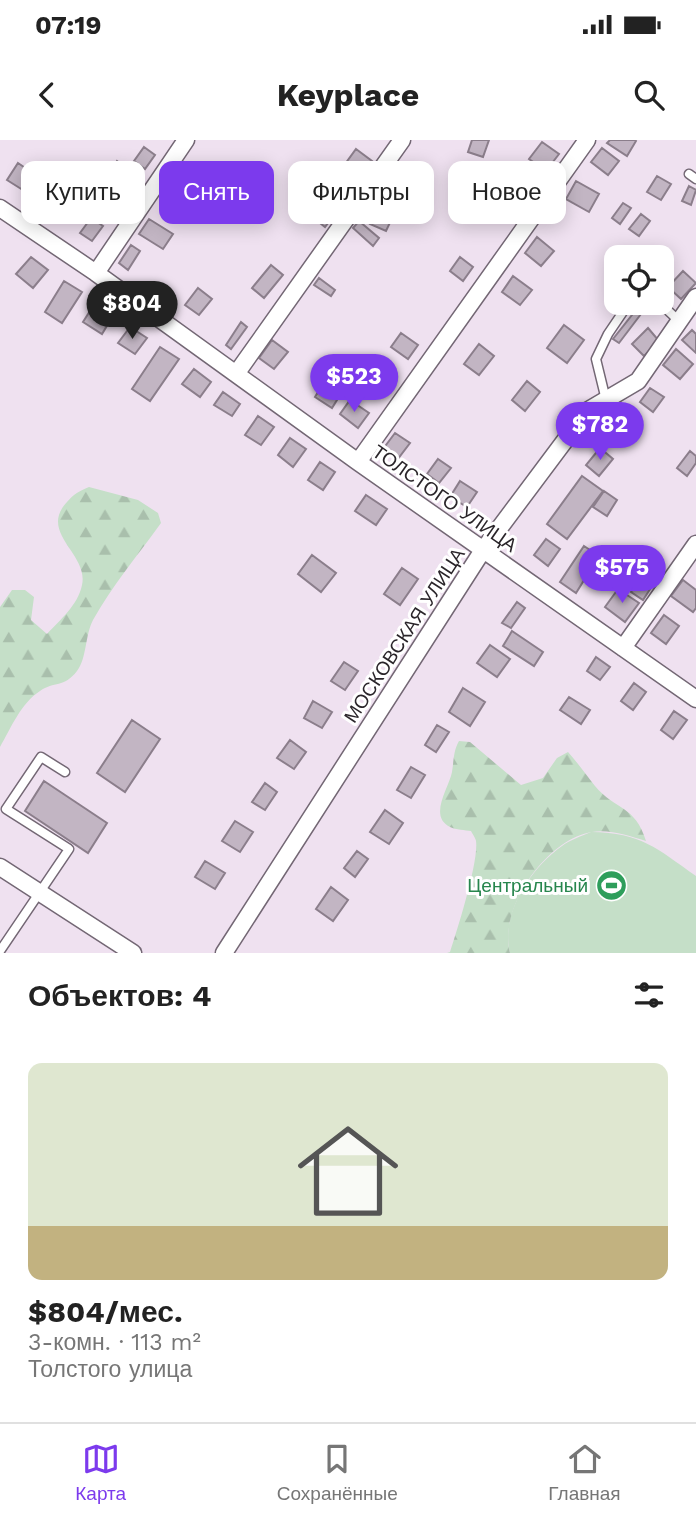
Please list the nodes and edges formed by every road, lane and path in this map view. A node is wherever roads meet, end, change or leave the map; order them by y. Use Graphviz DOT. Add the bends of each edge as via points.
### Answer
graph roads {
  1 [pos="186,140"];
  2 [pos="402,140"];
  3 [pos="587,140"];
  4 [pos="0,208"];
  5 [pos="96,273"];
  6 [pos="696,297"];
  7 [pos="621,315"];
  8 [pos="673,315"];
  9 [pos="679,321"];
  10 [pos="236,374"];
  11 [pos="606,400"];
  12 [pos="358,462"];
  13 [pos="696,544"];
  14 [pos="483,550"];
  15 [pos="623,648"];
  16 [pos="696,699"];
  17 [pos="65,772"];
  18 [pos="0,867"];
  19 [pos="40,893"];
  20 [pos="0,951"];
  21 [pos="133,953"];
  22 [pos="224,953"];
  1 -- 5 [label="street"];
  2 -- 10 [label="street"];
  3 -- 12 [label="street"];
  4 -- 5 [label="street, ТОЛСТОГО УЛИЦА"];
  5 -- 10 [label="street, ТОЛСТОГО УЛИЦА"];
  6 -- 9 [label="street, МОСКОВСКАЯ УЛИЦА"];
  7 -- 11 [label="lane" via="596,359"];
  8 -- 9 [label="lane"];
  9 -- 11 [label="street, МОСКОВСКАЯ УЛИЦА" via="638,381"];
  10 -- 12 [label="street, ТОЛСТОГО УЛИЦА"];
  11 -- 14 [label="street, МОСКОВСКАЯ УЛИЦА" via="587,411"];
  12 -- 14 [label="street, ТОЛСТОГО УЛИЦА"];
  13 -- 15 [label="street"];
  14 -- 15 [label="street, ТОЛСТОГО УЛИЦА"];
  14 -- 22 [label="street, МОСКОВСКАЯ УЛИЦА"];
  15 -- 16 [label="street, ТОЛСТОГО УЛИЦА"];
  17 -- 19 [label="lane" via="40,757 6,809 69,849"];
  18 -- 19 [label="street"];
  19 -- 20 [label="lane"];
  19 -- 21 [label="street"];
}
